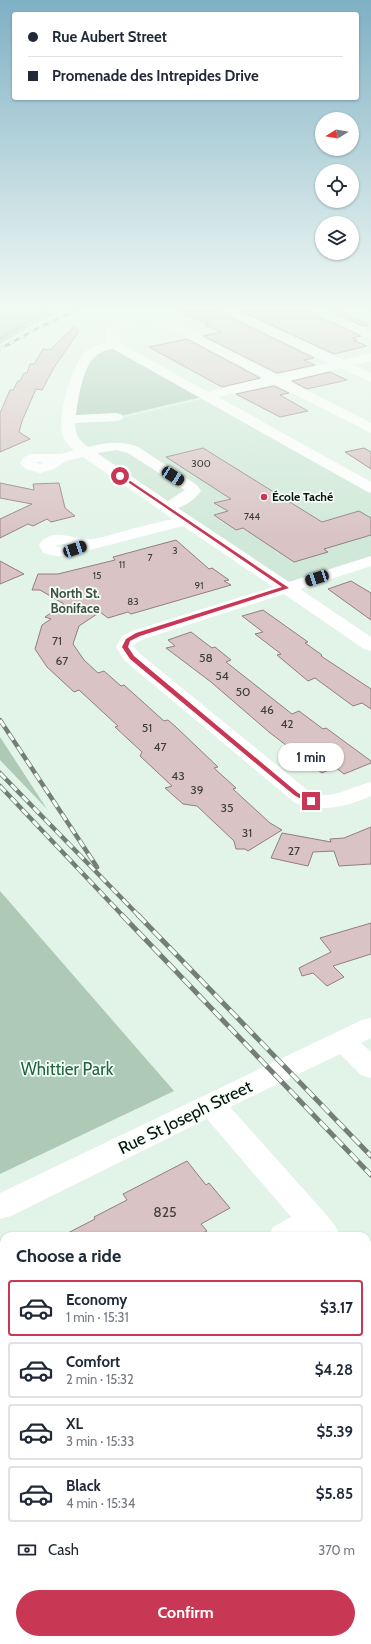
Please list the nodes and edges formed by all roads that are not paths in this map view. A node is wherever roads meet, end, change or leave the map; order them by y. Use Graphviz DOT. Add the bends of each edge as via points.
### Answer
graph roads {
  1 [pos="76,388"];
  2 [pos="191,388"];
  3 [pos="242,388"];
  4 [pos="290,388"];
  5 [pos="206,396"];
  6 [pos="116,417"];
  7 [pos="69,426"];
  8 [pos="371,429"];
  9 [pos="85,452"];
  10 [pos="60,458"];
  11 [pos="371,488"];
  12 [pos="166,507"];
  13 [pos="186,520"];
  14 [pos="90,544"];
  15 [pos="371,561"];
  16 [pos="286,588"];
  17 [pos="371,645"];
  18 [pos="371,788"];
  19 [pos="371,1027"];
  20 [pos="343,1041"];
  21 [pos="371,1068"];
  22 [pos="211,1104"];
  23 [pos="0,1207"];
  24 [pos="318,1228"];
  25 [pos="301,1232"];
  1 -- 7 [label="street"];
  2 -- 5 [label="street"];
  3 -- 5 [label="street"];
  4 -- 8 [label="street"];
  5 -- 11 [label="street"];
  6 -- 7 [label="street"];
  7 -- 9 [label="street" via="76,445"];
  9 -- 10 [label="street"];
  9 -- 12 [label="street"];
  9 -- 12 [label="street" via="108,447 126,447 192,488 193,491 182,502"];
  12 -- 13 [label="street"];
  13 -- 14 [label="street"];
  13 -- 16 [label="street"];
  15 -- 16 [label="street"];
  16 -- 17 [label="street"];
  16 -- 18 [label="street" via="132,637 125,643 126,651 303,798 328,803"];
  19 -- 20 [label="street, Rue St Joseph Street"];
  20 -- 21 [label="street"];
  20 -- 22 [label="street, Rue St Joseph Street"];
  22 -- 23 [label="street, Rue St Joseph Street"];
  22 -- 24 [label="street"];
  24 -- 25 [label="street"];
}
